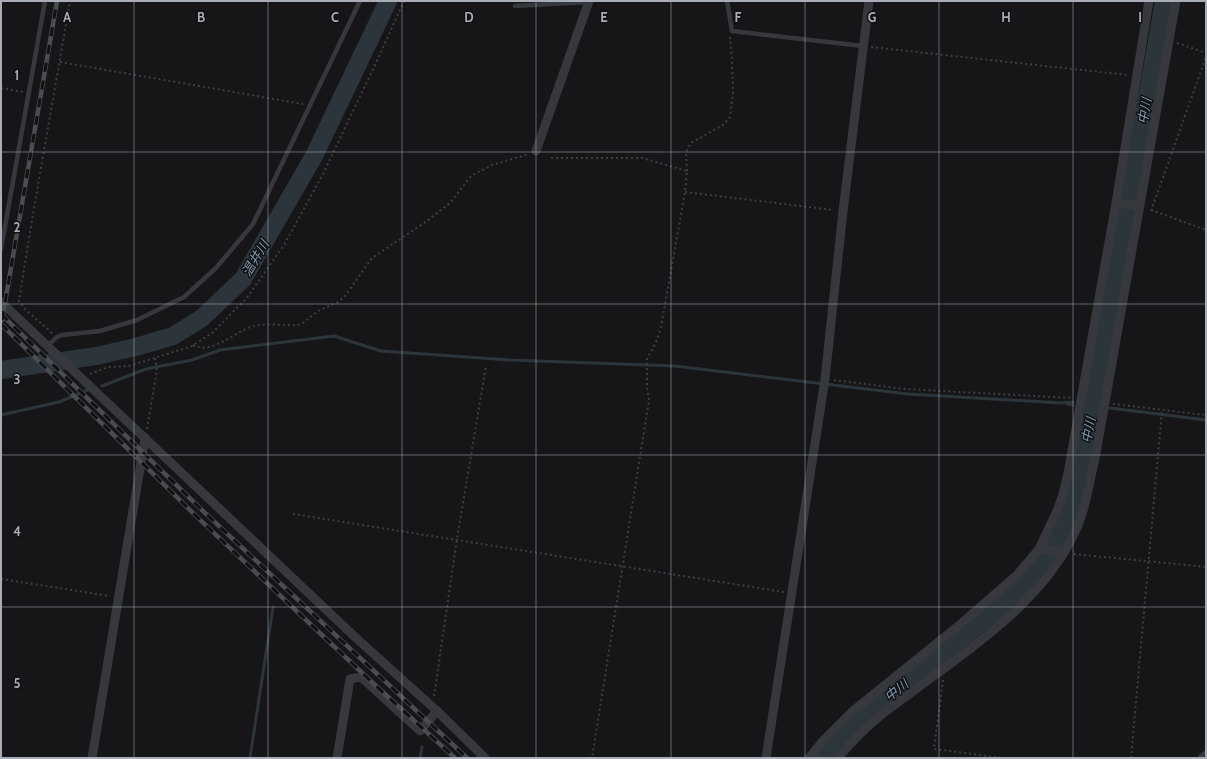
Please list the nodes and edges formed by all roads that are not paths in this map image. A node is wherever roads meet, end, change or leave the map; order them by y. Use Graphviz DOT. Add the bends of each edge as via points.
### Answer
graph roads {
  1 [pos="44,1"];
  2 [pos="360,1"];
  3 [pos="588,1"];
  4 [pos="727,1"];
  5 [pos="869,1"];
  6 [pos="1149,1"];
  7 [pos="1176,1"];
  8 [pos="515,6"];
  9 [pos="863,46"];
  10 [pos="536,151"];
  11 [pos="1118,203"];
  12 [pos="1137,206"];
  13 [pos="1,249"];
  14 [pos="1,302"];
  15 [pos="47,346"];
  16 [pos="145,438"];
  17 [pos="1041,549"];
  18 [pos="1065,553"];
  19 [pos="434,709"];
  20 [pos="1206,755"];
  21 [pos="92,758"];
  22 [pos="337,758"];
  23 [pos="485,758"];
  24 [pos="766,758"];
  25 [pos="809,758"];
  26 [pos="838,758"];
  27 [pos="1202,758"];
  1 -- 13 [label="lane"];
  2 -- 15 [label="lane" via="253,224 211,273 184,297 137,320 100,331 62,335"];
  3 -- 8 [label="lane"];
  3 -- 10 [label="street"];
  4 -- 9 [label="lane" via="732,30"];
  5 -- 9 [label="street"];
  6 -- 11 [label="street"];
  7 -- 12 [label="street"];
  9 -- 24 [label="street" via="824,383"];
  11 -- 12 [label="street"];
  11 -- 17 [label="street" via="1068,473 1057,511"];
  12 -- 18 [label="street" via="1105,403 1086,498 1076,531"];
  14 -- 15 [label="street"];
  15 -- 16 [label="street"];
  16 -- 19 [label="street"];
  16 -- 21 [label="street"];
  17 -- 18 [label="street"];
  17 -- 25 [label="street" via="1017,575 962,623 854,710"];
  18 -- 26 [label="street" via="1014,614 874,720"];
  19 -- 22 [label="street" via="420,731 361,677 350,679"];
  19 -- 23 [label="street"];
  20 -- 27 [label="street"];
}
